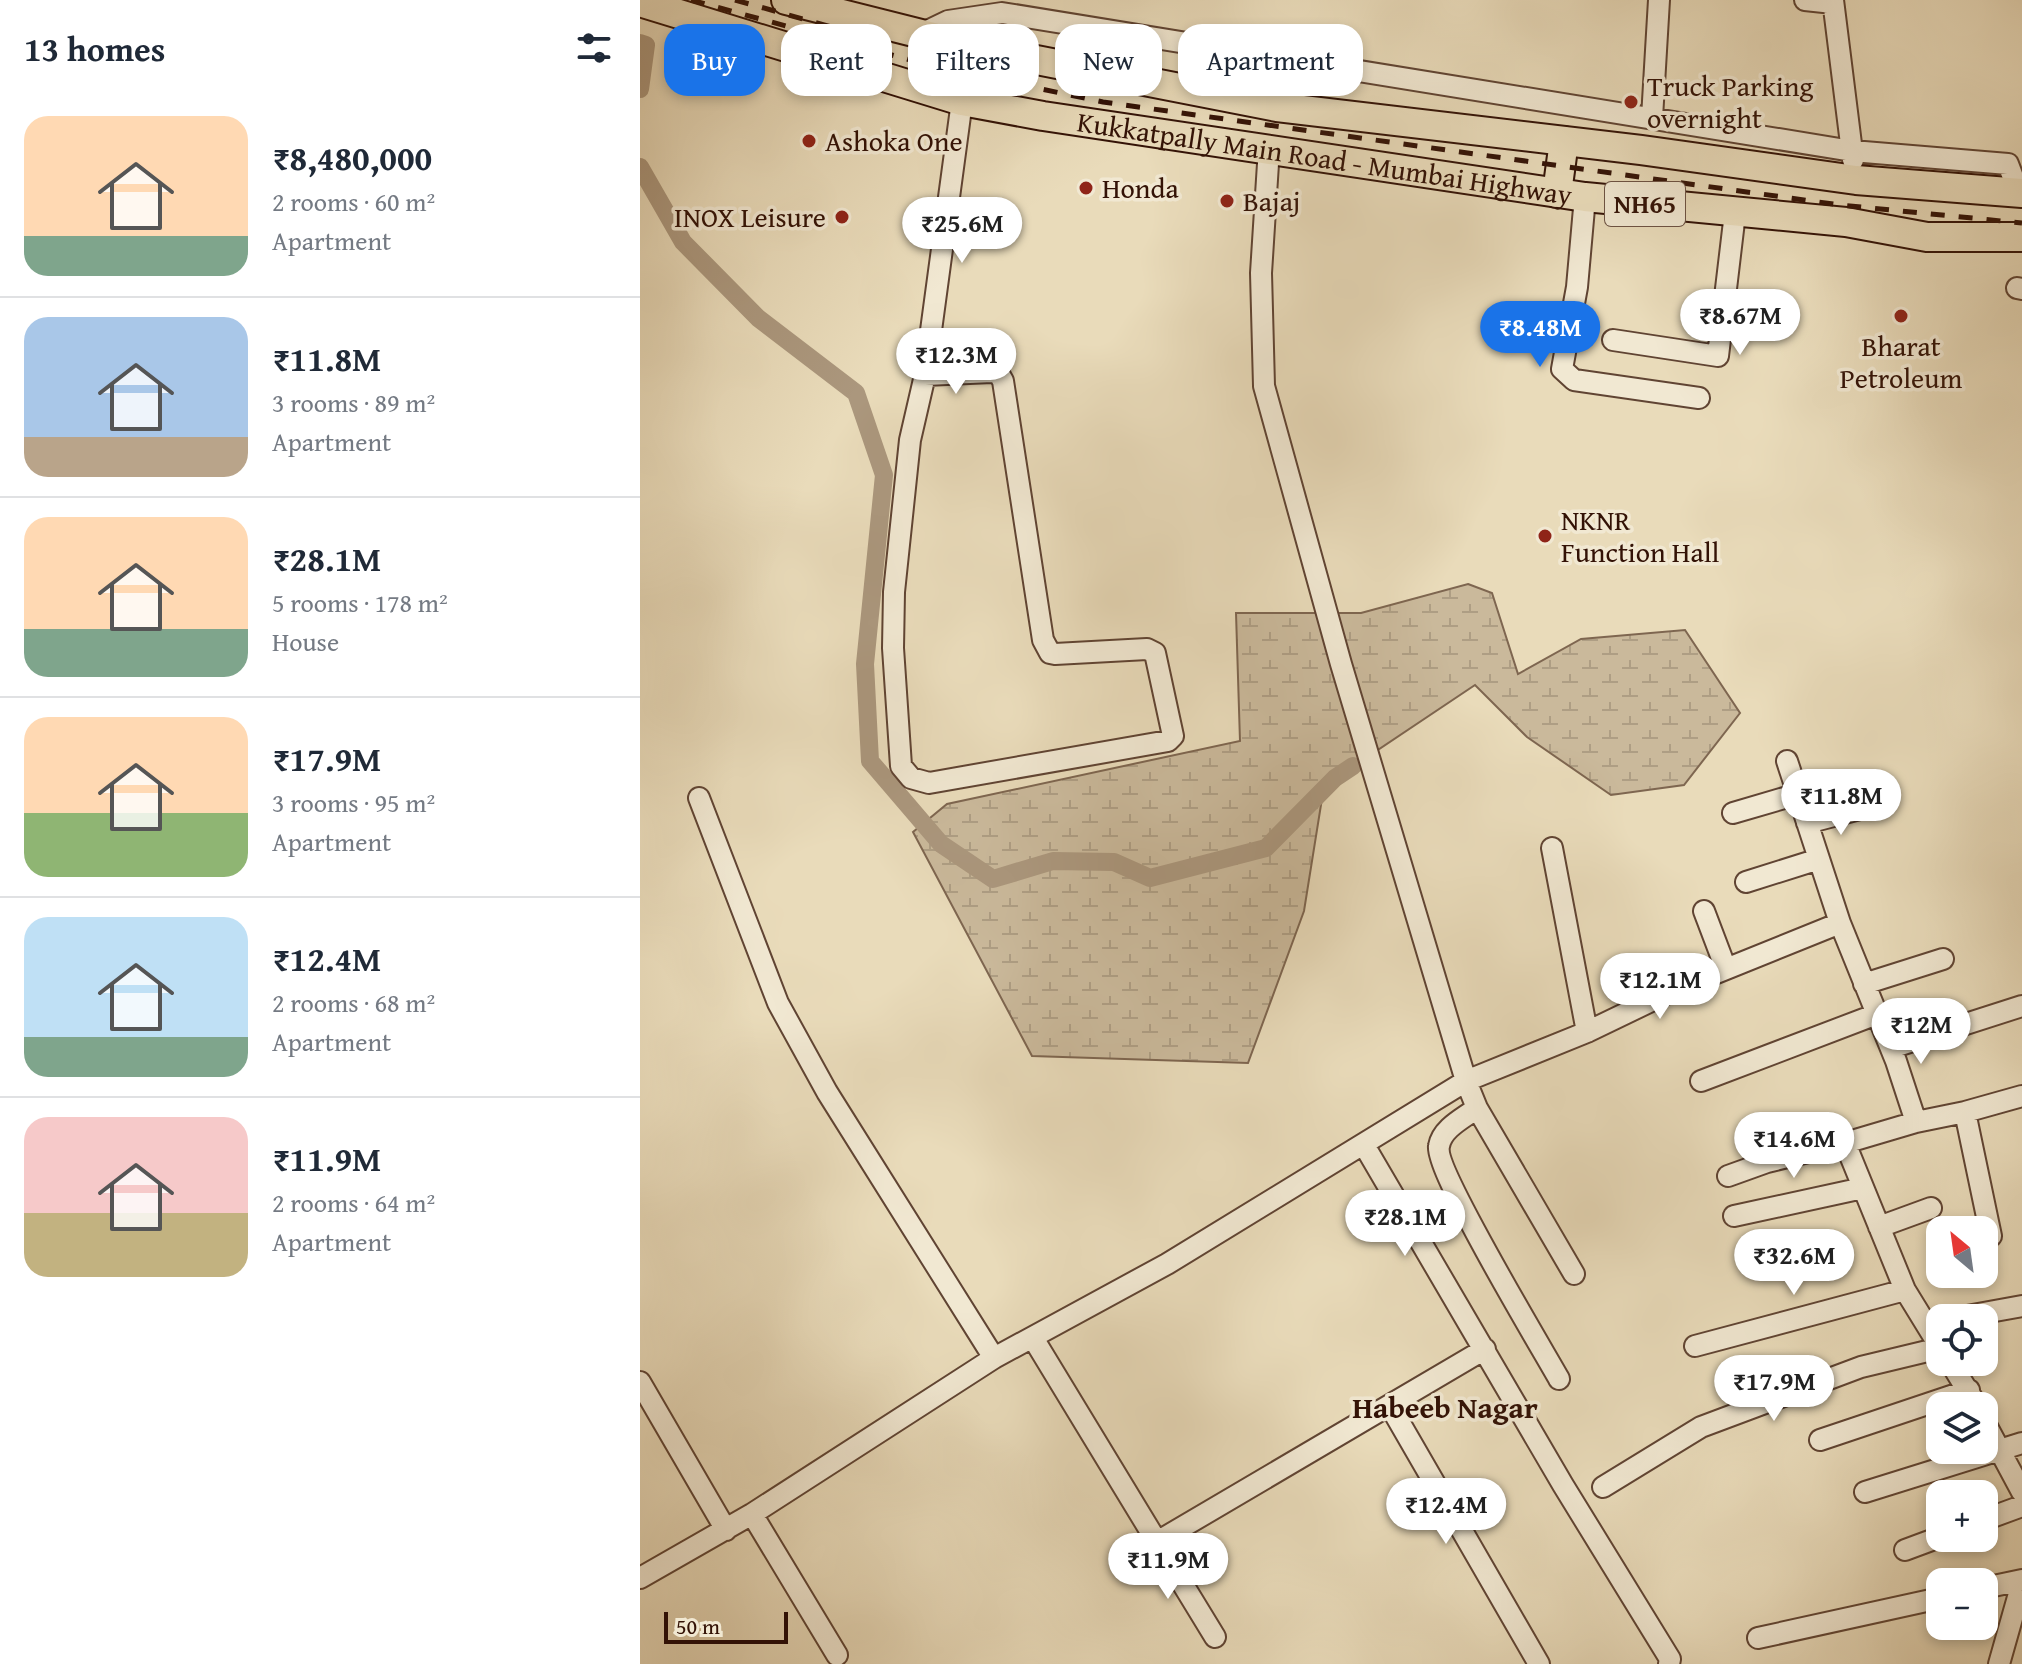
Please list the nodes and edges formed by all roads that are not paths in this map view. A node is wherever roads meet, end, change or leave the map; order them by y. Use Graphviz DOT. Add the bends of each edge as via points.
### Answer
graph roads {
  1 [pos="786,0"];
  2 [pos="1659,0"];
  3 [pos="1805,0"];
  4 [pos="1833,1"];
  5 [pos="640,2"];
  6 [pos="1002,7"];
  7 [pos="942,24"];
  8 [pos="908,29"];
  9 [pos="1039,61"];
  10 [pos="962,101"];
  11 [pos="1652,118"];
  12 [pos="1564,141"];
  13 [pos="1269,148"];
  14 [pos="1852,151"];
  15 [pos="1856,180"];
  16 [pos="1557,193"];
  17 [pos="2021,193"];
  18 [pos="1585,197"];
  19 [pos="1735,213"];
  20 [pos="2022,237"];
  21 [pos="1613,340"];
  22 [pos="925,375"];
  23 [pos="1699,398"];
  24 [pos="1787,761"];
  25 [pos="1798,794"];
  26 [pos="699,798"];
  27 [pos="1864,808"];
  28 [pos="1733,813"];
  29 [pos="1807,823"];
  30 [pos="1552,848"];
  31 [pos="1819,859"];
  32 [pos="1746,882"];
  33 [pos="1704,911"];
  34 [pos="1840,923"];
  35 [pos="1943,959"];
  36 [pos="1726,969"];
  37 [pos="1864,984"];
  38 [pos="2022,1006"];
  39 [pos="1877,1014"];
  40 [pos="1587,1032"];
  41 [pos="1891,1048"];
  42 [pos="1466,1081"];
  43 [pos="1701,1081"];
  44 [pos="2022,1096"];
  45 [pos="1477,1108"];
  46 [pos="1965,1112"];
  47 [pos="1916,1122"];
  48 [pos="1845,1143"];
  49 [pos="1364,1145"];
  50 [pos="1728,1176"];
  51 [pos="1863,1188"];
  52 [pos="1931,1208"];
  53 [pos="1734,1216"];
  54 [pos="1987,1216"];
  55 [pos="1879,1227"];
  56 [pos="1574,1274"];
  57 [pos="1905,1290"];
  58 [pos="2022,1306"];
  59 [pos="1998,1310"];
  60 [pos="1926,1315"];
  61 [pos="1033,1338"];
  62 [pos="1695,1346"];
  63 [pos="1485,1349"];
  64 [pos="1926,1351"];
  65 [pos="994,1358"];
  66 [pos="1559,1379"];
  67 [pos="640,1382"];
  68 [pos="1390,1406"];
  69 [pos="1926,1411"];
  70 [pos="1820,1440"];
  71 [pos="2022,1443"];
  72 [pos="1998,1450"];
  73 [pos="1954,1464"];
  74 [pos="1603,1487"];
  75 [pos="1865,1492"];
  76 [pos="2022,1492"];
  77 [pos="2022,1506"];
  78 [pos="752,1514"];
  79 [pos="1998,1515"];
  80 [pos="726,1530"];
  81 [pos="1157,1542"];
  82 [pos="1926,1542"];
  83 [pos="1905,1550"];
  84 [pos="640,1578"];
  85 [pos="2022,1582"];
  86 [pos="1998,1586"];
  87 [pos="1926,1601"];
  88 [pos="1215,1637"];
  89 [pos="1758,1638"];
  90 [pos="837,1655"];
  91 [pos="1539,1664"];
  92 [pos="1669,1664"];
  93 [pos="1999,1664"];
  1 -- 8 [label="highway, Kukkatpally Main Road - Mumbai Highway / NH65"];
  2 -- 11 [label="street"];
  3 -- 4 [label="street"];
  4 -- 14 [label="street"];
  5 -- 10 [label="highway, Kukkatpally Main Road - Mumbai Highway / NH65"];
  6 -- 7 [label="street"];
  6 -- 11 [label="street"];
  9 -- 12 [label="highway, Kukkatpally Main Road - Mumbai Highway / NH65" via="1277,107"];
  10 -- 13 [label="highway, Kukkatpally Main Road - Mumbai Highway / NH65"];
  10 -- 22 [label="street"];
  11 -- 14 [label="street"];
  12 -- 15 [label="highway, Kukkatpally Main Road - Mumbai Highway / NH65"];
  12 -- 16 [label="highway"];
  13 -- 16 [label="highway, Kukkatpally Main Road - Mumbai Highway / NH65"];
  13 -- 42 [label="street" via="1261,273 1264,386"];
  14 -- 15 [label="street"];
  14 -- 17 [label="street" via="2008,164"];
  15 -- 17 [label="highway, Kukkatpally Main Road - Mumbai Highway / NH65"];
  16 -- 18 [label="highway, Kukkatpally Main Road - Mumbai Highway / NH65"];
  18 -- 19 [label="highway, Kukkatpally Main Road - Mumbai Highway / NH65"];
  18 -- 23 [label="street" via="1562,369 1574,380"];
  19 -- 20 [label="highway, Kukkatpally Main Road - Mumbai Highway / NH65" via="1846,222 1927,237"];
  19 -- 21 [label="street" via="1718,356"];
  22 -- 22 [label="street" via="999,374 1043,640 1055,654 1147,649 1155,653 1173,736 1168,741 929,783 911,778 901,766 894,592 910,440"];
  24 -- 25 [label="street"];
  25 -- 28 [label="street"];
  25 -- 29 [label="street"];
  26 -- 65 [label="street" via="778,1003 827,1092"];
  27 -- 29 [label="street"];
  29 -- 31 [label="street"];
  30 -- 40 [label="street"];
  31 -- 32 [label="street"];
  31 -- 34 [label="street"];
  33 -- 36 [label="street"];
  34 -- 36 [label="street"];
  34 -- 37 [label="street"];
  35 -- 37 [label="street"];
  36 -- 40 [label="street"];
  37 -- 39 [label="street"];
  38 -- 41 [label="street"];
  39 -- 41 [label="street"];
  39 -- 43 [label="street"];
  40 -- 42 [label="street"];
  41 -- 47 [label="street"];
  42 -- 45 [label="street"];
  42 -- 49 [label="street"];
  44 -- 46 [label="street"];
  45 -- 56 [label="street"];
  45 -- 66 [label="street" via="1450,1127 1439,1144 1444,1171"];
  46 -- 47 [label="street"];
  46 -- 54 [label="street"];
  47 -- 48 [label="street"];
  48 -- 50 [label="street"];
  48 -- 51 [label="street"];
  49 -- 61 [label="street"];
  49 -- 63 [label="street"];
  51 -- 53 [label="street"];
  51 -- 55 [label="street"];
  52 -- 55 [label="street"];
  55 -- 57 [label="street"];
  57 -- 60 [label="street"];
  57 -- 62 [label="street"];
  58 -- 59 [label="street"];
  61 -- 65 [label="street"];
  61 -- 81 [label="street"];
  63 -- 68 [label="street"];
  63 -- 92 [label="street" via="1651,1624"];
  64 -- 74 [label="street" via="1861,1367 1701,1427"];
  65 -- 78 [label="street"];
  67 -- 80 [label="street"];
  68 -- 81 [label="street"];
  68 -- 91 [label="street"];
  69 -- 70 [label="street"];
  71 -- 72 [label="street"];
  72 -- 76 [label="street"];
  73 -- 75 [label="street"];
  77 -- 79 [label="street"];
  78 -- 80 [label="street"];
  78 -- 90 [label="street"];
  80 -- 84 [label="street"];
  81 -- 88 [label="street"];
  82 -- 83 [label="street"];
  85 -- 86 [label="street"];
  85 -- 93 [label="street"];
  87 -- 89 [label="street"];
}
